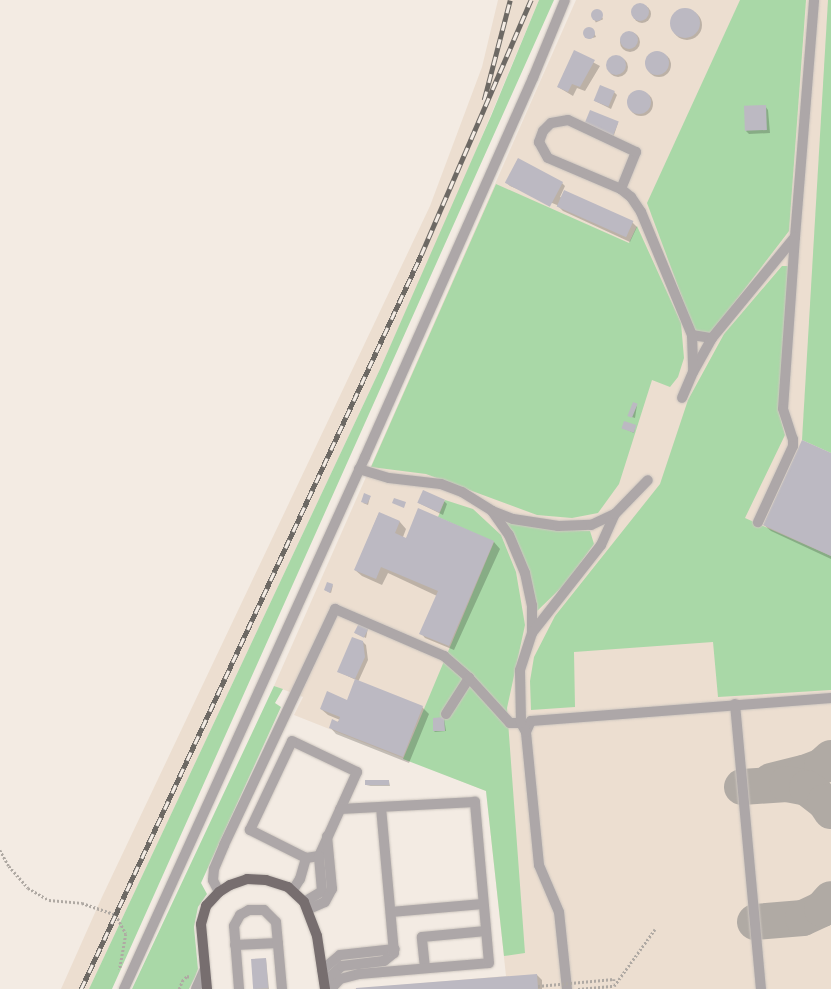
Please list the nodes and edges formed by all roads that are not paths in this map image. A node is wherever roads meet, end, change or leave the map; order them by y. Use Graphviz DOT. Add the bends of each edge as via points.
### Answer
graph roads {
  1 [pos="565,0"];
  2 [pos="814,0"];
  3 [pos="621,189"];
  4 [pos="795,237"];
  5 [pos="692,335"];
  6 [pos="712,338"];
  7 [pos="693,372"];
  8 [pos="682,398"];
  9 [pos="359,469"];
  10 [pos="648,480"];
  11 [pos="492,511"];
  12 [pos="615,514"];
  13 [pos="758,522"];
  14 [pos="532,633"];
  15 [pos="469,678"];
  16 [pos="831,698"];
  17 [pos="735,704"];
  18 [pos="446,714"];
  19 [pos="521,723"];
  20 [pos="526,732"];
  21 [pos="381,808"];
  22 [pos="340,810"];
  23 [pos="328,836"];
  24 [pos="319,856"];
  25 [pos="306,858"];
  26 [pos="293,890"];
  27 [pos="219,892"];
  28 [pos="484,904"];
  29 [pos="306,906"];
  30 [pos="391,912"];
  31 [pos="486,931"];
  32 [pos="278,943"];
  33 [pos="235,945"];
  34 [pos="395,949"];
  35 [pos="425,968"];
  36 [pos="205,969"];
  37 [pos="322,970"];
  38 [pos="327,987"];
  39 [pos="124,989"];
  40 [pos="196,989"];
  41 [pos="207,989"];
  42 [pos="239,989"];
  43 [pos="282,989"];
  44 [pos="567,989"];
  45 [pos="761,989"];
  1 -- 9 [label="street" via="533,78"];
  2 -- 4 [label="street"];
  3 -- 3 [label="street" via="548,158 539,142 543,131 551,123 568,120 636,152"];
  3 -- 5 [label="street" via="632,197 641,212"];
  4 -- 6 [label="street"];
  4 -- 13 [label="street" via="783,409 793,446"];
  5 -- 6 [label="street"];
  5 -- 7 [label="street"];
  6 -- 7 [label="street"];
  7 -- 8 [label="street"];
  9 -- 11 [label="street" via="389,478 442,484 462,492"];
  9 -- 39 [label="street"];
  10 -- 12 [label="street"];
  11 -- 12 [label="street" via="513,519 558,526 591,525"];
  11 -- 14 [label="street" via="509,535 525,573 532,605"];
  12 -- 14 [label="street" via="601,545"];
  14 -- 19 [label="street" via="520,670"];
  15 -- 18 [label="street"];
  15 -- 19 [label="street" via="510,723"];
  15 -- 27 [label="street" via="444,656 335,609 221,851 213,880"];
  16 -- 17 [label="street"];
  17 -- 20 [label="street" via="531,721"];
  17 -- 45 [label="street"];
  19 -- 20 [label="street"];
  20 -- 44 [label="street" via="539,865 559,912"];
  21 -- 22 [label="street"];
  21 -- 28 [label="street" via="474,802"];
  21 -- 30 [label="street"];
  22 -- 23 [label="street"];
  22 -- 25 [label="street" via="357,772 292,741 250,830"];
  23 -- 24 [label="street"];
  23 -- 29 [label="street" via="332,889 325,902"];
  24 -- 25 [label="street"];
  24 -- 29 [label="street" via="322,891"];
  25 -- 26 [label="street" via="300,879"];
  26 -- 27 [label="main road" via="266,880 247,880 230,884"];
  26 -- 29 [label="main road"];
  27 -- 36 [label="main road" via="206,906 201,924"];
  28 -- 30 [label="street"];
  28 -- 31 [label="street"];
  29 -- 37 [label="main road" via="317,936"];
  30 -- 34 [label="street"];
  31 -- 35 [label="street" via="422,937"];
  31 -- 35 [label="street" via="489,963"];
  32 -- 33 [label="street"];
  32 -- 33 [label="street" via="276,922 264,910 249,910 240,915 234,926"];
  32 -- 43 [label="street"];
  33 -- 42 [label="street"];
  34 -- 37 [label="street" via="340,955"];
  34 -- 38 [label="street" via="384,961 342,966"];
  35 -- 38 [label="street" via="348,976"];
  36 -- 40 [label="street"];
  36 -- 41 [label="main road"];
  37 -- 38 [label="main road"];
}
